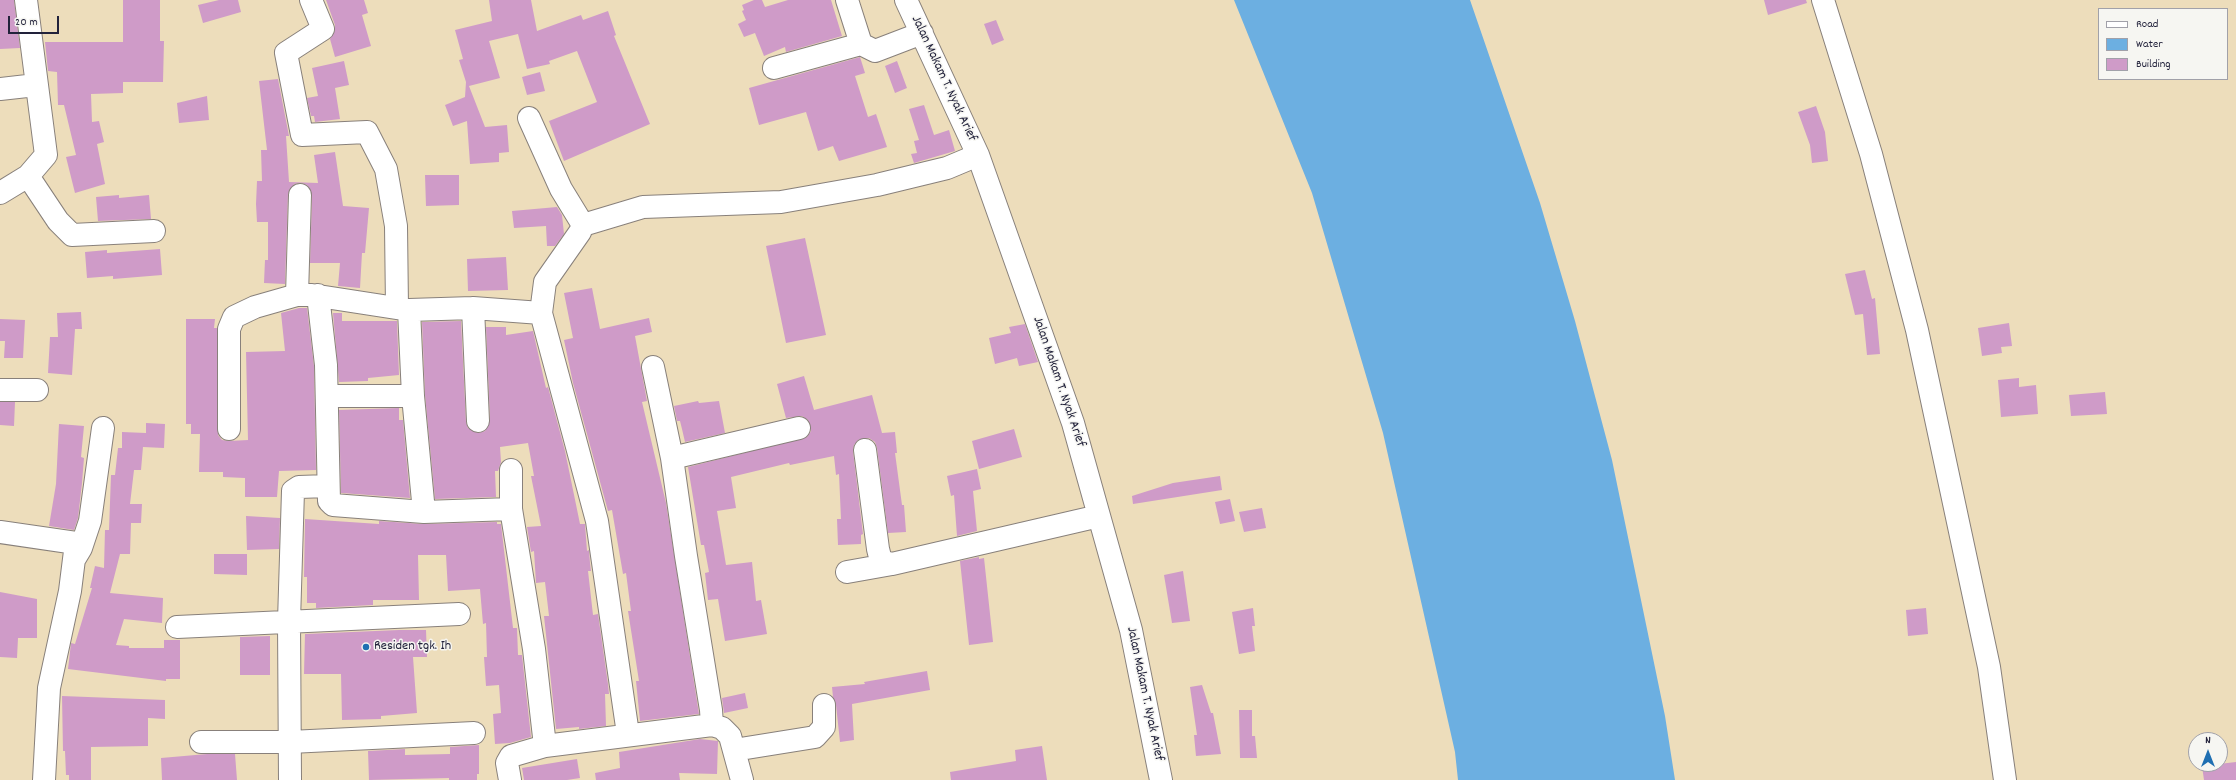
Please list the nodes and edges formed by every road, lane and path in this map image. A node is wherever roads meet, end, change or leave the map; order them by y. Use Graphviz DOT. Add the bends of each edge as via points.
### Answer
graph roads {
  1 [pos="26,0"];
  2 [pos="311,0"];
  3 [pos="847,0"];
  4 [pos="906,0"];
  5 [pos="1823,0"];
  6 [pos="922,34"];
  7 [pos="861,44"];
  8 [pos="774,68"];
  9 [pos="36,85"];
  10 [pos="0,89"];
  11 [pos="529,118"];
  12 [pos="978,155"];
  13 [pos="28,176"];
  14 [pos="0,193"];
  15 [pos="300,195"];
  16 [pos="583,225"];
  17 [pos="154,231"];
  18 [pos="296,295"];
  19 [pos="318,295"];
  20 [pos="473,308"];
  21 [pos="403,309"];
  22 [pos="541,313"];
  23 [pos="653,367"];
  24 [pos="0,390"];
  25 [pos="37,390"];
  26 [pos="327,396"];
  27 [pos="413,396"];
  28 [pos="478,421"];
  29 [pos="103,428"];
  30 [pos="798,428"];
  31 [pos="229,430"];
  32 [pos="865,450"];
  33 [pos="672,458"];
  34 [pos="511,470"];
  35 [pos="328,486"];
  36 [pos="512,509"];
  37 [pos="424,512"];
  38 [pos="1099,516"];
  39 [pos="0,532"];
  40 [pos="75,558"];
  41 [pos="892,564"];
  42 [pos="847,572"];
  43 [pos="459,614"];
  44 [pos="289,621"];
  45 [pos="177,627"];
  46 [pos="824,705"];
  47 [pos="712,725"];
  48 [pos="474,733"];
  49 [pos="628,734"];
  50 [pos="202,742"];
  51 [pos="290,742"];
  52 [pos="545,746"];
  53 [pos="734,750"];
  54 [pos="44,780"];
  55 [pos="290,780"];
  56 [pos="510,780"];
  57 [pos="742,780"];
  58 [pos="1161,780"];
  59 [pos="2004,780"];
  1 -- 9 [label="street"];
  2 -- 21 [label="street" via="323,29 286,53 302,135 367,132 386,169 396,226"];
  3 -- 7 [label="street"];
  4 -- 6 [label="street, Jalan Makam T. Nyak Arief"];
  5 -- 59 [label="street" via="1871,154 1917,330 1989,667"];
  6 -- 7 [label="street" via="874,51"];
  6 -- 12 [label="street, Jalan Makam T. Nyak Arief"];
  7 -- 8 [label="street"];
  9 -- 10 [label="street"];
  9 -- 13 [label="street" via="46,156"];
  11 -- 16 [label="street" via="560,189"];
  12 -- 16 [label="street" via="947,168 877,185 781,202 642,207"];
  12 -- 38 [label="street, Jalan Makam T. Nyak Arief" via="1073,423"];
  13 -- 14 [label="street"];
  13 -- 17 [label="street" via="58,221 72,235"];
  15 -- 18 [label="street"];
  16 -- 22 [label="street" via="545,282"];
  18 -- 19 [label="street"];
  18 -- 31 [label="street" via="254,307 234,317 229,329"];
  19 -- 21 [label="street"];
  19 -- 26 [label="street"];
  20 -- 21 [label="street"];
  20 -- 22 [label="street"];
  20 -- 28 [label="street"];
  21 -- 27 [label="street"];
  22 -- 49 [label="street" via="597,521"];
  23 -- 33 [label="street"];
  24 -- 25 [label="street"];
  26 -- 27 [label="street"];
  26 -- 35 [label="street"];
  27 -- 37 [label="street"];
  29 -- 40 [label="street" via="90,521"];
  30 -- 33 [label="street"];
  32 -- 41 [label="street" via="878,549 884,562"];
  33 -- 47 [label="street"];
  34 -- 36 [label="street"];
  35 -- 37 [label="street" via="329,501 332,505"];
  35 -- 44 [label="street" via="299,487 292,492"];
  36 -- 37 [label="street"];
  36 -- 52 [label="street" via="534,649"];
  38 -- 41 [label="street"];
  38 -- 58 [label="street, Jalan Makam T. Nyak Arief" via="1132,630"];
  39 -- 40 [label="street" via="76,543"];
  40 -- 54 [label="street" via="49,688"];
  41 -- 42 [label="street"];
  43 -- 44 [label="street"];
  44 -- 45 [label="street"];
  44 -- 51 [label="street"];
  46 -- 53 [label="street" via="824,727 815,737"];
  47 -- 49 [label="street"];
  47 -- 53 [label="street" via="726,731"];
  48 -- 51 [label="street"];
  49 -- 52 [label="street"];
  50 -- 51 [label="street"];
  51 -- 55 [label="street"];
  52 -- 56 [label="street" via="511,756 507,763"];
  53 -- 57 [label="street"];
}
